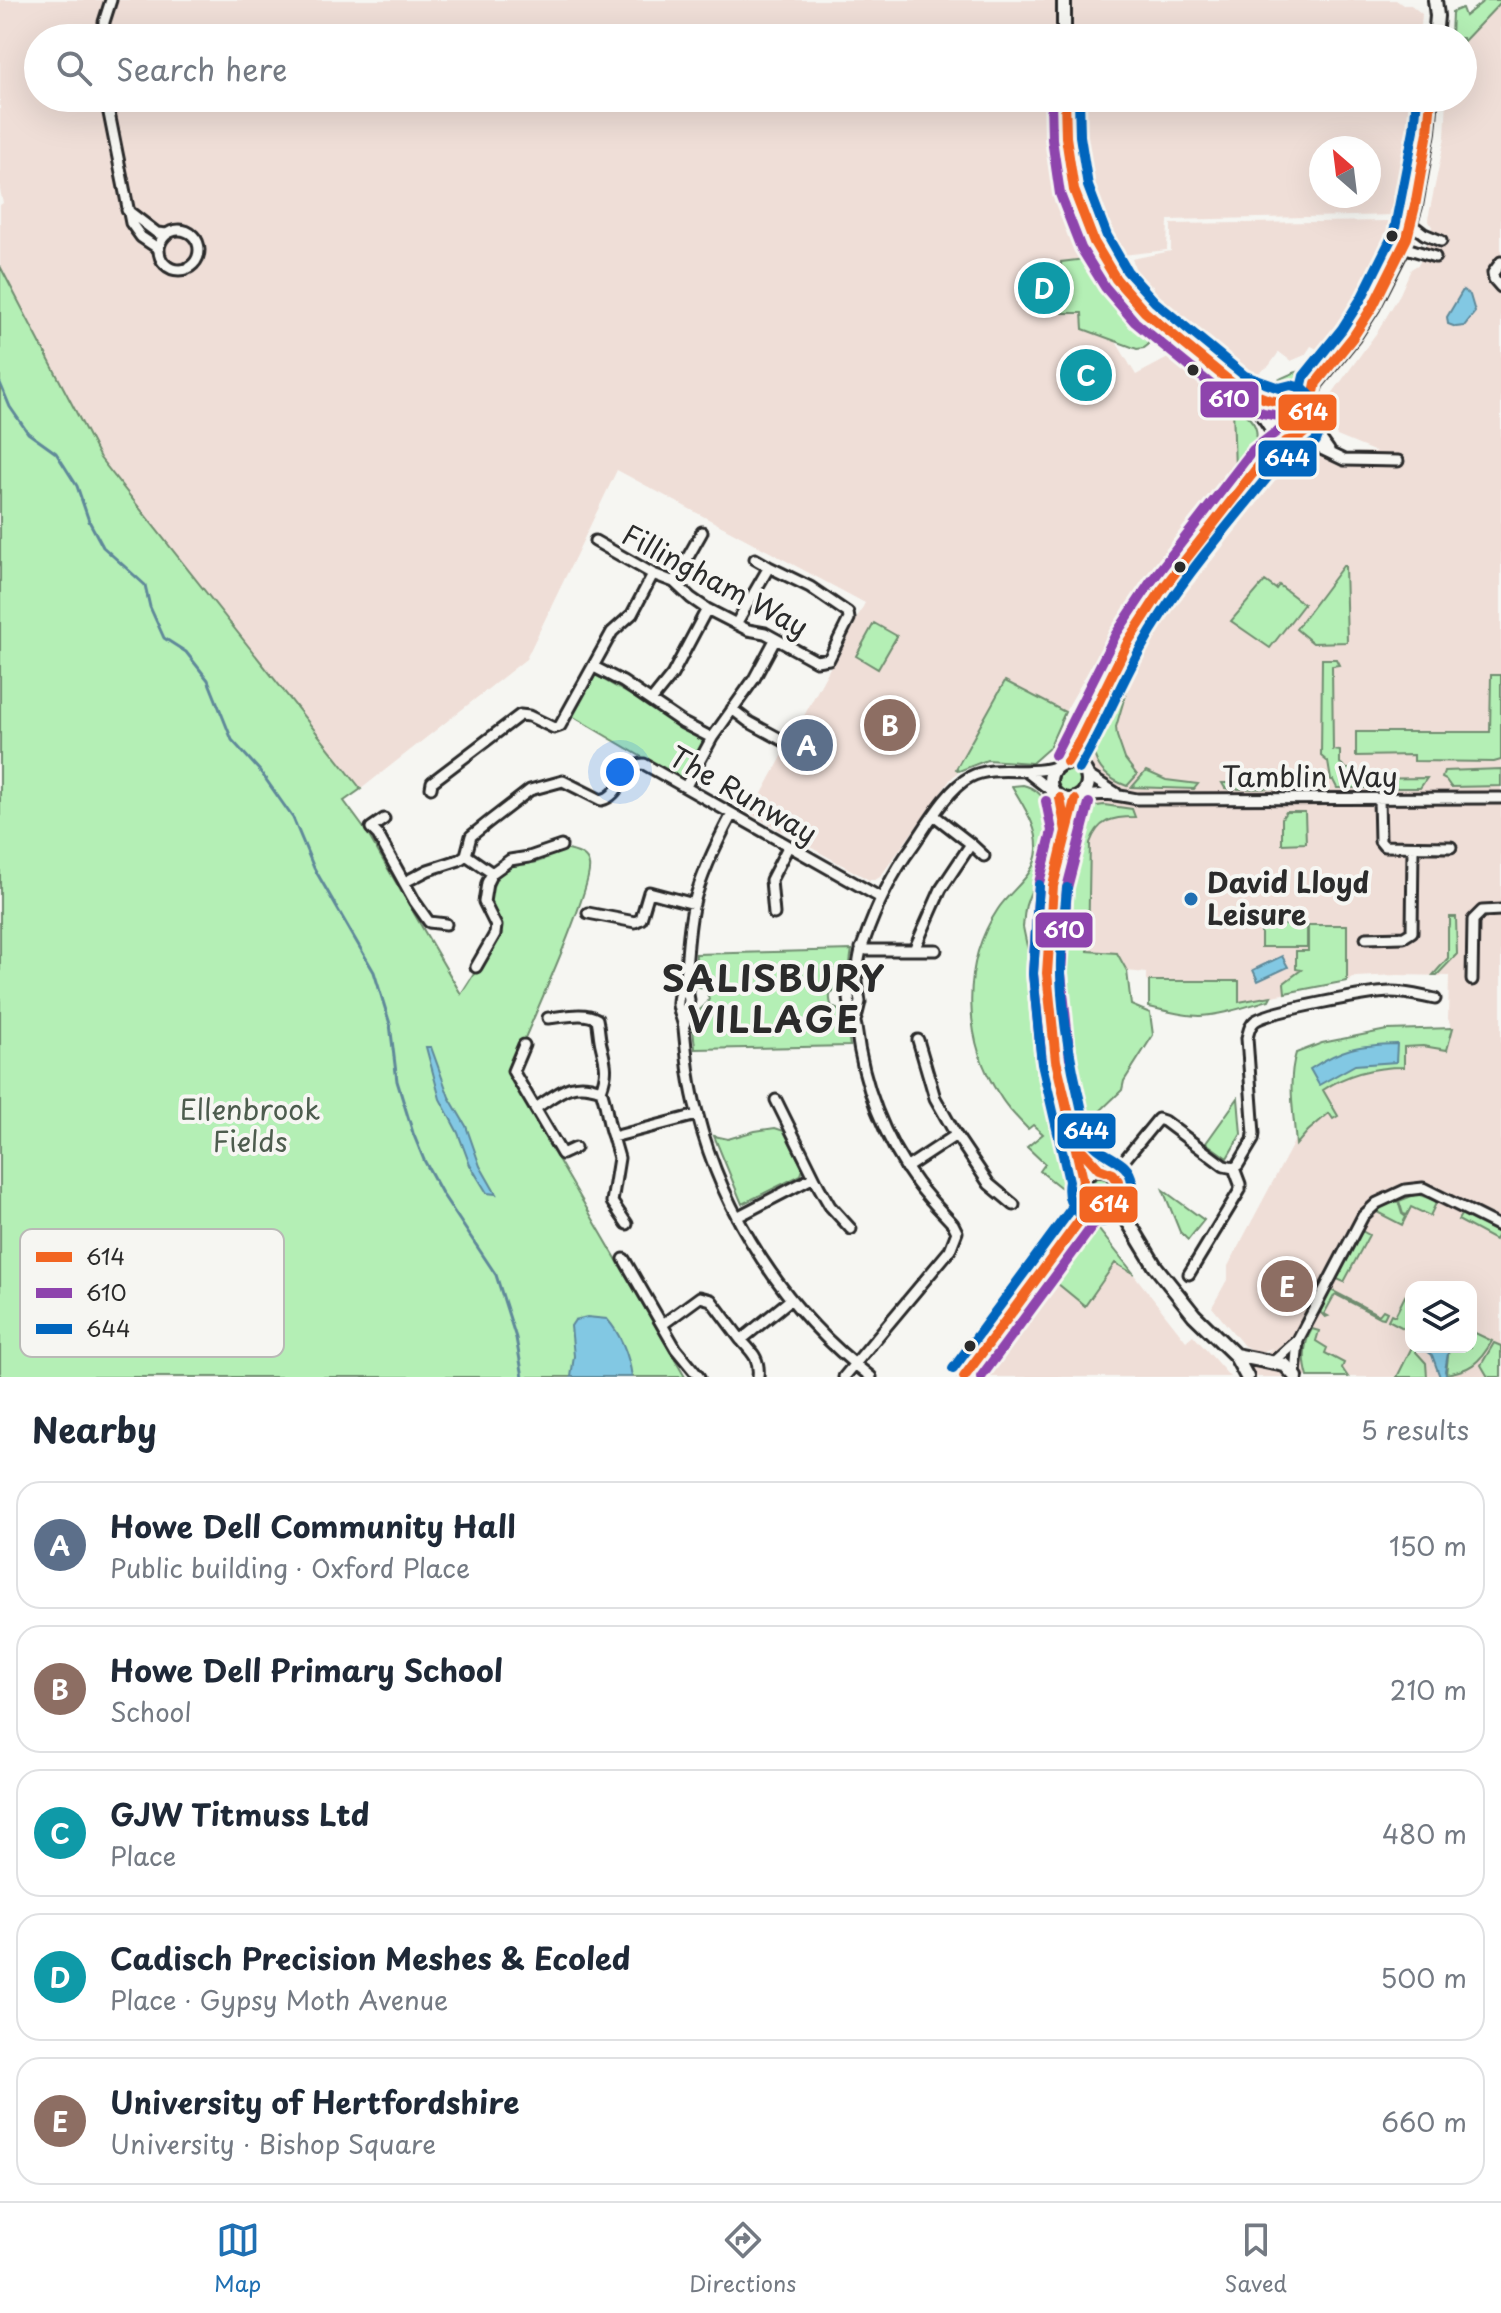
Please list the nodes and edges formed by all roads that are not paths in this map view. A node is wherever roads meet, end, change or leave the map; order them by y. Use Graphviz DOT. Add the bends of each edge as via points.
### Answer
graph roads {
  1 [pos="111,0"];
  2 [pos="1064,0"];
  3 [pos="1435,0"];
  4 [pos="1444,0"];
  5 [pos="1437,16"];
  6 [pos="104,24"];
  7 [pos="1064,24"];
  8 [pos="1436,24"];
  9 [pos="109,112"];
  10 [pos="1065,112"];
  11 [pos="1430,112"];
  12 [pos="127,210"];
  13 [pos="1411,224"];
  14 [pos="167,234"];
  15 [pos="1441,241"];
  16 [pos="1403,247"];
  17 [pos="159,249"];
  18 [pos="1435,257"];
  19 [pos="1501,262"];
  20 [pos="1501,287"];
  21 [pos="1316,383"];
  22 [pos="1238,388"];
  23 [pos="1284,400"];
  24 [pos="1309,417"];
  25 [pos="1270,426"];
  26 [pos="1292,440"];
  27 [pos="1331,453"];
  28 [pos="1264,459"];
  29 [pos="1398,461"];
  30 [pos="702,532"];
  31 [pos="595,541"];
  32 [pos="755,559"];
  33 [pos="769,567"];
  34 [pos="653,574"];
  35 [pos="674,582"];
  36 [pos="707,609"];
  37 [pos="736,624"];
  38 [pos="775,640"];
  39 [pos="594,667"];
  40 [pos="651,701"];
  41 [pos="732,709"];
  42 [pos="712,738"];
  43 [pos="1080,740"];
  44 [pos="784,741"];
  45 [pos="1063,764"];
  46 [pos="1027,772"];
  47 [pos="1086,772"];
  48 [pos="686,786"];
  49 [pos="431,788"];
  50 [pos="1119,795"];
  51 [pos="1057,796"];
  52 [pos="1078,798"];
  53 [pos="1379,798"];
  54 [pos="1501,798"];
  55 [pos="732,814"];
  56 [pos="935,816"];
  57 [pos="384,819"];
  58 [pos="462,828"];
  59 [pos="1066,831"];
  60 [pos="471,836"];
  61 [pos="971,844"];
  62 [pos="561,846"];
  63 [pos="788,847"];
  64 [pos="1451,847"];
  65 [pos="1413,848"];
  66 [pos="466,855"];
  67 [pos="984,856"];
  68 [pos="492,873"];
  69 [pos="405,882"];
  70 [pos="881,898"];
  71 [pos="694,904"];
  72 [pos="1501,910"];
  73 [pos="588,913"];
  74 [pos="774,914"];
  75 [pos="446,924"];
  76 [pos="1366,938"];
  77 [pos="861,948"];
  78 [pos="914,950"];
  79 [pos="936,950"];
  80 [pos="476,967"];
  81 [pos="1472,980"];
  82 [pos="1435,999"];
  83 [pos="548,1018"];
  84 [pos="918,1040"];
  85 [pos="524,1045"];
  86 [pos="601,1090"];
  87 [pos="776,1100"];
  88 [pos="536,1108"];
  89 [pos="697,1115"];
  90 [pos="956,1135"];
  91 [pos="613,1137"];
  92 [pos="1076,1144"];
  93 [pos="575,1148"];
  94 [pos="906,1168"];
  95 [pos="1234,1168"];
  96 [pos="1099,1169"];
  97 [pos="1113,1174"];
  98 [pos="814,1177"];
  99 [pos="1083,1180"];
  100 [pos="1119,1190"];
  101 [pos="1014,1205"];
  102 [pos="1097,1206"];
  103 [pos="737,1217"];
  104 [pos="1129,1223"];
  105 [pos="627,1224"];
  106 [pos="1501,1227"];
  107 [pos="851,1229"];
  108 [pos="624,1259"];
  109 [pos="1189,1274"];
  110 [pos="790,1300"];
  111 [pos="663,1324"];
  112 [pos="741,1340"];
  113 [pos="1298,1340"];
  114 [pos="1235,1355"];
  115 [pos="854,1364"];
  116 [pos="1271,1364"];
  117 [pos="1295,1376"];
  118 [pos="699,1377"];
  119 [pos="758,1377"];
  120 [pos="844,1377"];
  121 [pos="871,1377"];
  122 [pos="964,1377"];
  123 [pos="1247,1377"];
  124 [pos="1254,1377"];
  1 -- 6 [label="street"];
  2 -- 7 [label="street"];
  3 -- 5 [label="street"];
  4 -- 5 [label="street"];
  5 -- 8 [label="street"];
  9 -- 12 [label="street"];
  10 -- 22 [label="street" via="1074,190 1102,256 1145,312"];
  11 -- 13 [label="street"];
  12 -- 14 [label="street" via="157,233"];
  12 -- 17 [label="street" via="141,237"];
  13 -- 15 [label="street"];
  13 -- 16 [label="street"];
  14 -- 17 [label="street"];
  14 -- 17 [label="street" via="180,230 193,235 196,260 185,269 172,269 162,261"];
  16 -- 18 [label="street"];
  16 -- 21 [label="street" via="1373,306"];
  19 -- 20 [label="street" via="1493,273"];
  21 -- 23 [label="street"];
  21 -- 24 [label="street"];
  22 -- 23 [label="street"];
  22 -- 25 [label="street"];
  23 -- 24 [label="street" via="1298,402"];
  23 -- 25 [label="street" via="1270,412"];
  24 -- 26 [label="street" via="1304,433"];
  24 -- 27 [label="street"];
  25 -- 26 [label="street" via="1279,437"];
  25 -- 28 [label="street"];
  26 -- 27 [label="street"];
  26 -- 28 [label="street"];
  27 -- 29 [label="street" via="1344,460"];
  28 -- 43 [label="street" via="1138,626"];
  30 -- 35 [label="street"];
  31 -- 34 [label="street, Fillingham Way"];
  32 -- 33 [label="street"];
  33 -- 37 [label="street"];
  33 -- 38 [label="street, Fillingham Way" via="825,596 849,619 829,659 816,661"];
  34 -- 35 [label="street, Fillingham Way"];
  34 -- 39 [label="street"];
  35 -- 36 [label="street, Fillingham Way"];
  36 -- 37 [label="street, Fillingham Way"];
  36 -- 40 [label="street" via="672,675"];
  37 -- 38 [label="street, Fillingham Way"];
  38 -- 41 [label="street"];
  39 -- 40 [label="street"];
  39 -- 49 [label="street" via="560,726 520,715 432,782"];
  40 -- 42 [label="street"];
  41 -- 42 [label="street"];
  41 -- 44 [label="street"];
  42 -- 48 [label="street"];
  43 -- 45 [label="street"];
  43 -- 47 [label="street"];
  45 -- 46 [label="street"];
  45 -- 47 [label="street" via="1075,763"];
  45 -- 51 [label="street" via="1050,778"];
  46 -- 51 [label="street"];
  46 -- 56 [label="street" via="991,771 969,777"];
  47 -- 50 [label="street, Tamblin Way"];
  47 -- 52 [label="street" via="1087,789"];
  48 -- 55 [label="street, The Runway"];
  48 -- 60 [label="street, The Runway" via="635,764 610,798 601,800 563,781 530,790"];
  50 -- 52 [label="street, Tamblin Way"];
  50 -- 53 [label="street, Tamblin Way"];
  51 -- 52 [label="street"];
  51 -- 59 [label="street"];
  52 -- 59 [label="street"];
  53 -- 54 [label="street, Tamblin Way"];
  53 -- 65 [label="street" via="1382,844"];
  55 -- 63 [label="street, The Runway"];
  55 -- 71 [label="street"];
  56 -- 61 [label="street"];
  56 -- 70 [label="street"];
  57 -- 69 [label="street" via="371,828"];
  58 -- 60 [label="street"];
  59 -- 92 [label="street" via="1053,886 1047,973 1056,1061"];
  60 -- 66 [label="street"];
  61 -- 67 [label="street"];
  61 -- 78 [label="street" via="941,889"];
  62 -- 68 [label="street" via="510,860"];
  63 -- 70 [label="street, The Runway"];
  63 -- 74 [label="street" via="771,880"];
  64 -- 65 [label="street"];
  65 -- 76 [label="street" via="1412,932"];
  66 -- 68 [label="street"];
  66 -- 69 [label="street"];
  68 -- 80 [label="street" via="484,902 495,934"];
  69 -- 75 [label="street" via="429,922"];
  70 -- 77 [label="street"];
  71 -- 73 [label="street" via="649,892 641,919 635,922"];
  71 -- 89 [label="street" via="678,1004"];
  72 -- 81 [label="street" via="1482,911 1473,920"];
  77 -- 78 [label="street"];
  77 -- 94 [label="street" via="849,999 860,1060 876,1109"];
  78 -- 79 [label="street"];
  82 -- 95 [label="street" via="1387,992 1257,1019 1247,1038 1253,1140"];
  83 -- 86 [label="street" via="597,1019 606,1064"];
  84 -- 90 [label="street" via="935,1098"];
  85 -- 88 [label="street" via="513,1071"];
  86 -- 88 [label="street" via="579,1084"];
  86 -- 91 [label="street"];
  87 -- 98 [label="street"];
  88 -- 93 [label="street" via="562,1154"];
  89 -- 91 [label="street"];
  89 -- 103 [label="street"];
  90 -- 94 [label="street"];
  90 -- 101 [label="street" via="989,1184"];
  91 -- 105 [label="street" via="619,1169 612,1197"];
  92 -- 96 [label="street"];
  92 -- 99 [label="street"];
  94 -- 115 [label="street" via="953,1224 955,1241"];
  95 -- 97 [label="street" via="1158,1119"];
  95 -- 109 [label="street" via="1240,1190"];
  96 -- 97 [label="street"];
  96 -- 99 [label="street"];
  97 -- 100 [label="street"];
  98 -- 103 [label="street"];
  98 -- 107 [label="street"];
  99 -- 102 [label="street" via="1081,1194"];
  100 -- 102 [label="street" via="1112,1203"];
  100 -- 104 [label="street"];
  102 -- 104 [label="street"];
  102 -- 122 [label="street"];
  103 -- 110 [label="street"];
  104 -- 114 [label="street" via="1179,1297"];
  106 -- 113 [label="street" via="1423,1188 1377,1203 1363,1216"];
  108 -- 111 [label="street"];
  110 -- 112 [label="street"];
  110 -- 115 [label="street"];
  111 -- 112 [label="street" via="707,1297"];
  111 -- 118 [label="street"];
  112 -- 119 [label="street" via="754,1354"];
  113 -- 116 [label="street"];
  113 -- 117 [label="street"];
  114 -- 116 [label="street"];
  114 -- 123 [label="street"];
  115 -- 120 [label="street"];
  115 -- 121 [label="street"];
  116 -- 117 [label="street" via="1285,1365"];
  116 -- 124 [label="street"];
}
